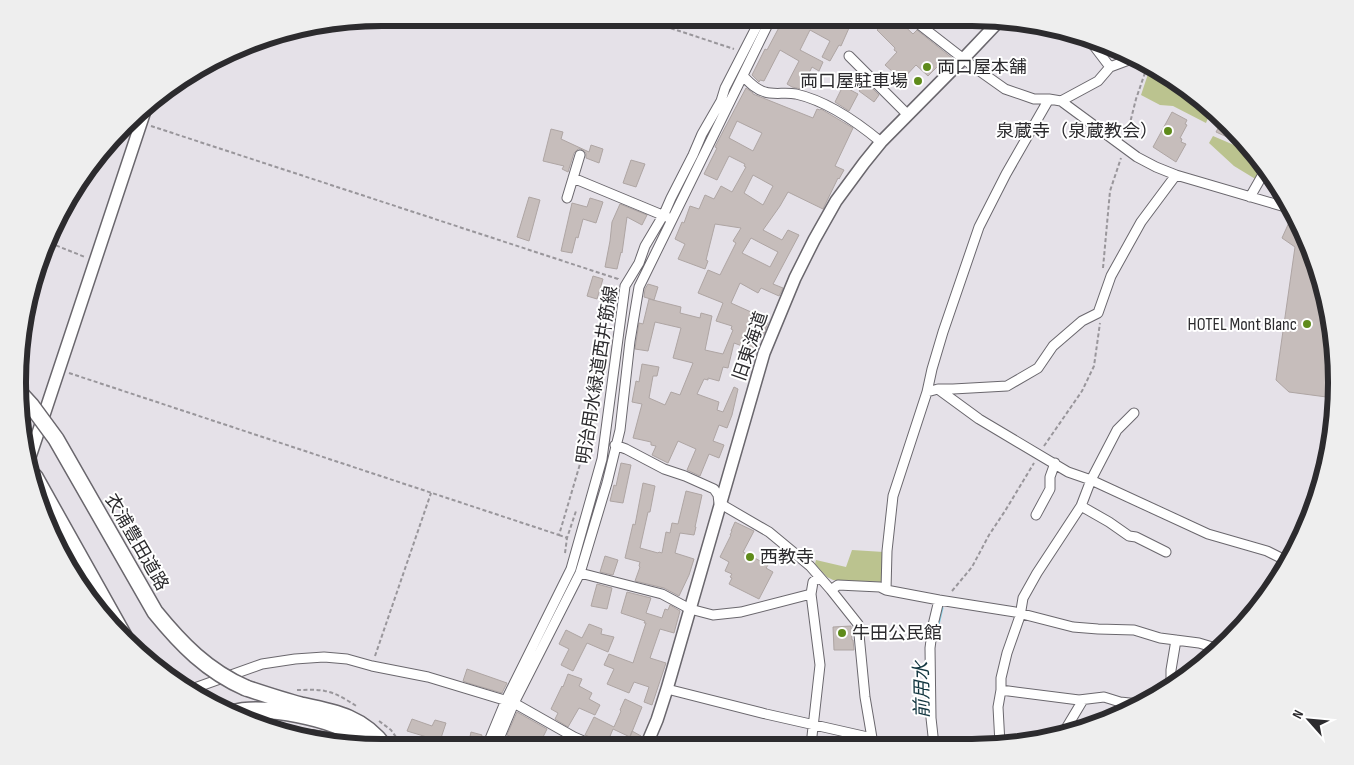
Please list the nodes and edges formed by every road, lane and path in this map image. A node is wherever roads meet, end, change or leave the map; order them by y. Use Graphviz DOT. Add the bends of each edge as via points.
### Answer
graph roads {
  1 [pos="664,26"];
  2 [pos="756,26"];
  3 [pos="767,26"];
  4 [pos="922,26"];
  5 [pos="993,27"];
  6 [pos="1096,49"];
  7 [pos="743,52"];
  8 [pos="849,56"];
  9 [pos="964,58"];
  10 [pos="1125,61"];
  11 [pos="1110,67"];
  12 [pos="1145,72"];
  13 [pos="743,76"];
  14 [pos="1049,99"];
  15 [pos="1061,102"];
  16 [pos="908,115"];
  17 [pos="141,123"];
  18 [pos="881,142"];
  19 [pos="1124,146"];
  20 [pos="580,155"];
  21 [pos="1176,175"];
  22 [pos="1262,176"];
  23 [pos="573,178"];
  24 [pos="1250,197"];
  25 [pos="567,198"];
  26 [pos="1281,206"];
  27 [pos="668,218"];
  28 [pos="54,244"];
  29 [pos="95,260"];
  30 [pos="618,279"];
  31 [pos="1109,280"];
  32 [pos="628,281"];
  33 [pos="639,287"];
  34 [pos="604,367"];
  35 [pos="59,369"];
  36 [pos="938,389"];
  37 [pos="927,392"];
  38 [pos="27,400"];
  39 [pos="1134,413"];
  40 [pos="615,445"];
  41 [pos="33,449"];
  42 [pos="1054,463"];
  43 [pos="1091,480"];
  44 [pos="431,493"];
  45 [pos="44,494"];
  46 [pos="720,503"];
  47 [pos="1080,506"];
  48 [pos="1036,515"];
  49 [pos="567,538"];
  50 [pos="776,538"];
  51 [pos="1166,552"];
  52 [pos="564,556"];
  53 [pos="1281,558"];
  54 [pos="763,563"];
  55 [pos="580,573"];
  56 [pos="819,577"];
  57 [pos="832,590"];
  58 [pos="886,590"];
  59 [pos="811,594"];
  60 [pos="939,600"];
  61 [pos="690,609"];
  62 [pos="110,611"];
  63 [pos="1020,613"];
  64 [pos="1176,640"];
  65 [pos="1209,647"];
  66 [pos="372,666"];
  67 [pos="1171,678"];
  68 [pos="198,687"];
  69 [pos="666,689"];
  70 [pos="293,690"];
  71 [pos="1001,690"];
  72 [pos="1083,700"];
  73 [pos="510,702"];
  74 [pos="1127,703"];
  75 [pos="364,710"];
  76 [pos="243,711"];
  77 [pos="378,719"];
  78 [pos="813,724"];
  79 [pos="1067,726"];
  80 [pos="359,738"];
  81 [pos="1000,738"];
  82 [pos="380,739"];
  83 [pos="397,739"];
  84 [pos="491,739"];
  85 [pos="498,739"];
  86 [pos="579,739"];
  87 [pos="649,739"];
  88 [pos="812,739"];
  89 [pos="866,739"];
  90 [pos="873,739"];
  91 [pos="933,739"];
  1 -- 7 [label="path"];
  2 -- 7 [label="street, 明治用水緑道西井筋線"];
  3 -- 13 [label="street"];
  4 -- 9 [label="street"];
  5 -- 9 [label="street, 旧東海道"];
  6 -- 11 [label="street"];
  7 -- 27 [label="street, 明治用水緑道西井筋線" via="713,118 670,198"];
  8 -- 16 [label="street"];
  9 -- 14 [label="street" via="1005,89 1034,99"];
  9 -- 16 [label="street, 旧東海道"];
  10 -- 11 [label="street"];
  11 -- 15 [label="street" via="1098,81"];
  12 -- 19 [label="path"];
  13 -- 18 [label="street" via="765,93 796,94 825,105 865,128"];
  13 -- 27 [label="street"];
  14 -- 15 [label="street"];
  14 -- 37 [label="street" via="979,227 943,332"];
  15 -- 19 [label="street"];
  16 -- 18 [label="street, 旧東海道"];
  17 -- 29 [label="street"];
  17 -- 30 [label="path"];
  18 -- 46 [label="street, 旧東海道" via="836,201 795,278 764,354"];
  19 -- 21 [label="street" via="1137,157"];
  19 -- 31 [label="path" via="1110,192 1103,275"];
  20 -- 23 [label="street"];
  21 -- 24 [label="street"];
  21 -- 31 [label="street" via="1141,222"];
  22 -- 24 [label="street"];
  23 -- 25 [label="street"];
  23 -- 27 [label="street"];
  24 -- 26 [label="street"];
  27 -- 32 [label="street, 明治用水緑道西井筋線" via="645,246"];
  27 -- 33 [label="street"];
  28 -- 29 [label="path"];
  29 -- 35 [label="street"];
  30 -- 32 [label="street"];
  31 -- 36 [label="street" via="1098,313 1053,346 1038,368 1007,386"];
  32 -- 33 [label="street"];
  32 -- 73 [label="street, 明治用水緑道西井筋線" via="602,459 572,570"];
  33 -- 40 [label="street" via="620,430"];
  34 -- 44 [label="path" via="559,535"];
  35 -- 41 [label="street"];
  35 -- 44 [label="path"];
  36 -- 37 [label="street"];
  36 -- 42 [label="street" via="979,419"];
  37 -- 58 [label="street" via="893,496"];
  38 -- 82 [label="highway, 衣浦豊田道路, bridge" via="56,439 155,612 196,657 246,688 339,713 356,720"];
  39 -- 43 [label="street" via="1117,430"];
  40 -- 46 [label="street" via="714,489"];
  40 -- 55 [label="street"];
  42 -- 43 [label="street"];
  42 -- 48 [label="street" via="1050,489"];
  43 -- 47 [label="street"];
  43 -- 53 [label="street" via="1208,534"];
  44 -- 66 [label="path"];
  45 -- 62 [label="highway"];
  46 -- 50 [label="street"];
  46 -- 61 [label="street, 旧東海道"];
  47 -- 51 [label="street" via="1130,536"];
  47 -- 63 [label="street" via="1036,573 1022,598"];
  49 -- 52 [label="path"];
  50 -- 54 [label="path"];
  50 -- 56 [label="street"];
  55 -- 61 [label="street" via="662,594"];
  55 -- 73 [label="street"];
  56 -- 57 [label="street"];
  56 -- 59 [label="street" via="813,582"];
  57 -- 58 [label="street" via="838,585"];
  57 -- 90 [label="street" via="858,624"];
  58 -- 60 [label="street"];
  59 -- 61 [label="street" via="741,612 714,614"];
  59 -- 78 [label="street" via="820,665"];
  60 -- 63 [label="street"];
  60 -- 91 [label="street" via="930,648"];
  61 -- 69 [label="street, 旧東海道"];
  63 -- 64 [label="street" via="1073,627 1134,630"];
  63 -- 71 [label="street" via="1007,653"];
  64 -- 65 [label="street"];
  64 -- 67 [label="street"];
  66 -- 68 [label="street" via="324,657 279,661"];
  66 -- 73 [label="street" via="428,677"];
  69 -- 78 [label="street"];
  69 -- 87 [label="street, 旧東海道"];
  70 -- 75 [label="path" via="326,691"];
  71 -- 72 [label="street"];
  71 -- 81 [label="street" via="998,707"];
  72 -- 74 [label="street" via="1104,697"];
  72 -- 79 [label="street"];
  73 -- 84 [label="street, 明治用水緑道西井筋線"];
  73 -- 85 [label="street"];
  73 -- 86 [label="street"];
  76 -- 80 [label="highway" via="298,715 333,725"];
  77 -- 83 [label="path"];
  78 -- 88 [label="street"];
  78 -- 89 [label="street"];
}
